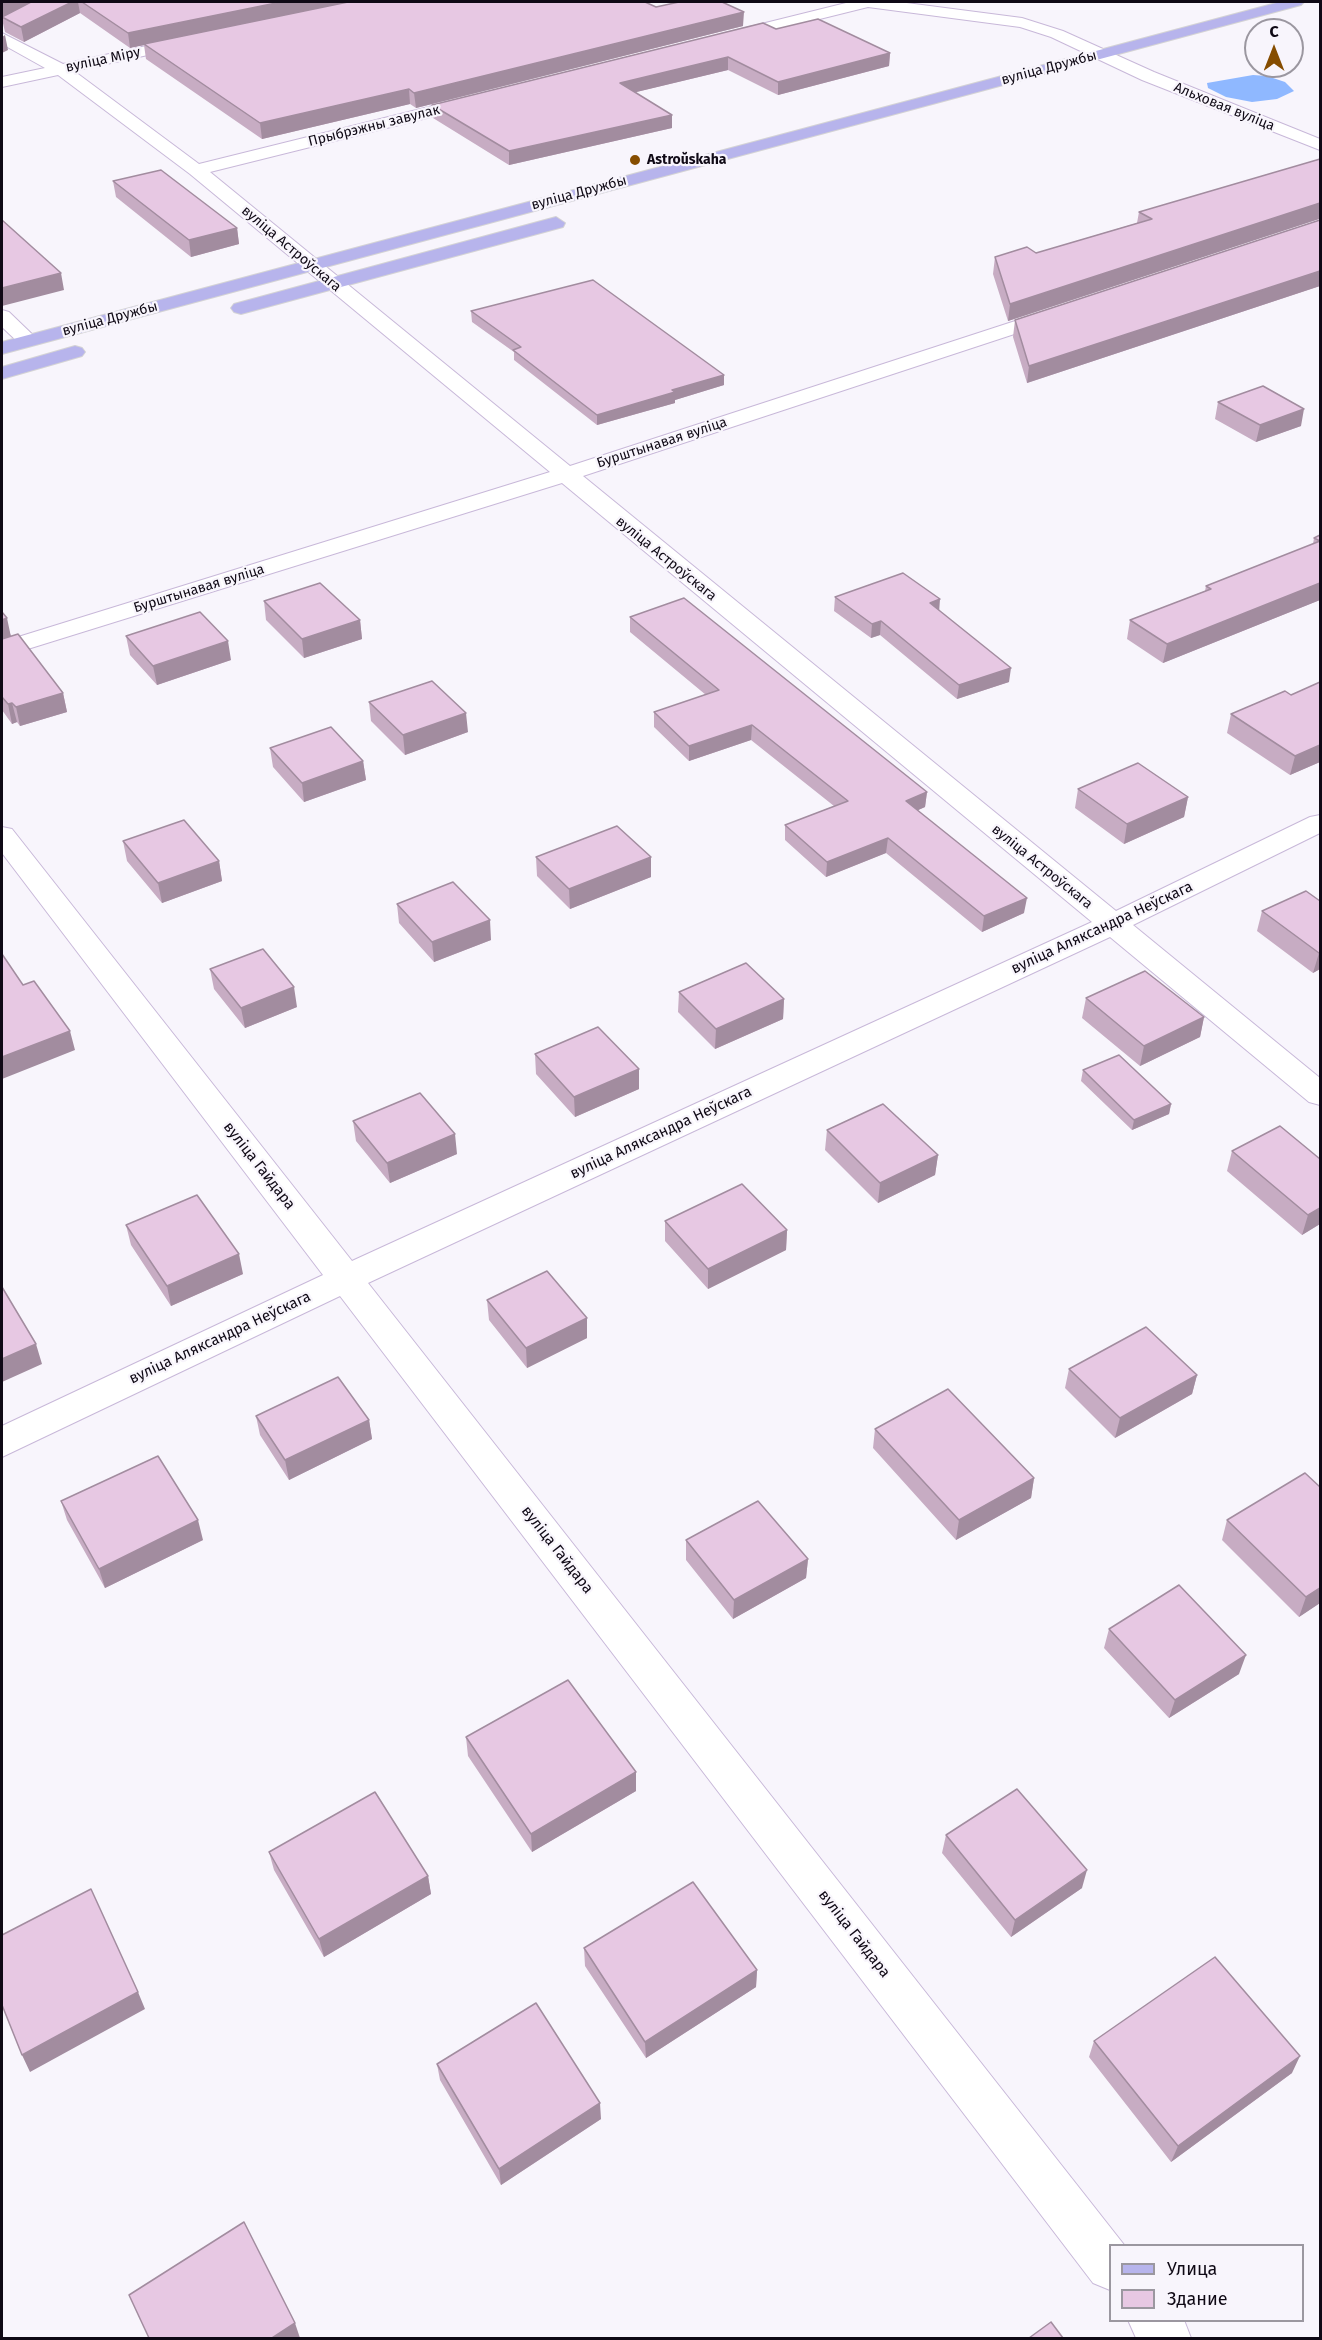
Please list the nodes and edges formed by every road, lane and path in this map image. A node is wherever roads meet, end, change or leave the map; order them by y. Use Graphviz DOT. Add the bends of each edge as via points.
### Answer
graph roads {
  1 [pos="867,2"];
  2 [pos="1296,2"];
  3 [pos="1265,10"];
  4 [pos="1244,33"];
  5 [pos="2,38"];
  6 [pos="208,38"];
  7 [pos="713,40"];
  8 [pos="1097,55"];
  9 [pos="1127,67"];
  10 [pos="60,69"];
  11 [pos="1100,75"];
  12 [pos="2,82"];
  13 [pos="495,95"];
  14 [pos="947,112"];
  15 [pos="1320,146"];
  16 [pos="196,170"];
  17 [pos="573,195"];
  18 [pos="574,218"];
  19 [pos="310,264"];
  20 [pos="332,283"];
  21 [pos="1079,306"];
  22 [pos="223,313"];
  23 [pos="2,316"];
  24 [pos="28,341"];
  25 [pos="97,346"];
  26 [pos="2,348"];
  27 [pos="40,362"];
  28 [pos="2,373"];
  29 [pos="564,475"];
  30 [pos="2,650"];
  31 [pos="1320,823"];
  32 [pos="2,835"];
  33 [pos="1112,924"];
  34 [pos="1320,1094"];
  35 [pos="347,1278"];
  36 [pos="2,1442"];
  37 [pos="1109,2265"];
  38 [pos="1154,2322"];
  39 [pos="1166,2338"];
  1 -- 7 [label="street"];
  1 -- 8 [label="street, Альховая вуліца" via="1022,23 1057,34"];
  2 -- 3 [label="main road, вуліца Дружбы"];
  3 -- 8 [label="main road, вуліца Дружбы"];
  3 -- 9 [label="main road" via="1213,30 1130,52 1123,57"];
  4 -- 9 [label="main road, вуліца Дружбы"];
  5 -- 10 [label="street, вуліца Астроўскага"];
  6 -- 10 [label="street, вуліца Міру"];
  8 -- 9 [label="street, Альховая вуліца"];
  8 -- 14 [label="main road" via="1102,60 1098,67"];
  8 -- 17 [label="main road, вуліца Дружбы"];
  9 -- 11 [label="main road, вуліца Дружбы"];
  9 -- 15 [label="street, Альховая вуліца"];
  10 -- 12 [label="street, вуліца Міру"];
  10 -- 16 [label="street, вуліца Астроўскага"];
  13 -- 16 [label="street, Прыбрэжны завулак"];
  16 -- 19 [label="street, вуліца Астроўскага"];
  17 -- 19 [label="main road, вуліца Дружбы"];
  17 -- 20 [label="main road" via="454,235 347,264 338,269"];
  18 -- 20 [label="main road, вуліца Дружбы"];
  19 -- 20 [label="street, вуліца Астроўскага"];
  19 -- 24 [label="main road, вуліца Дружбы"];
  19 -- 27 [label="main road" via="310,272 297,282 154,322"];
  20 -- 22 [label="main road, вуліца Дружбы"];
  20 -- 29 [label="street, вуліца Астроўскага"];
  21 -- 29 [label="street, Бурштынавая вуліца"];
  23 -- 24 [label="street"];
  24 -- 26 [label="main road, вуліца Дружбы"];
  25 -- 27 [label="main road, вуліца Дружбы"];
  27 -- 28 [label="main road, вуліца Дружбы"];
  29 -- 30 [label="street, Бурштынавая вуліца"];
  29 -- 33 [label="street, вуліца Астроўскага"];
  31 -- 33 [label="street, вуліца Аляксандра Неўскага"];
  32 -- 35 [label="street, вуліца Гайдара"];
  33 -- 34 [label="street, вуліца Астроўскага"];
  33 -- 35 [label="street, вуліца Аляксандра Неўскага"];
  35 -- 36 [label="street, вуліца Аляксандра Неўскага"];
  35 -- 37 [label="street, вуліца Гайдара"];
  38 -- 39 [label="street"];
}
